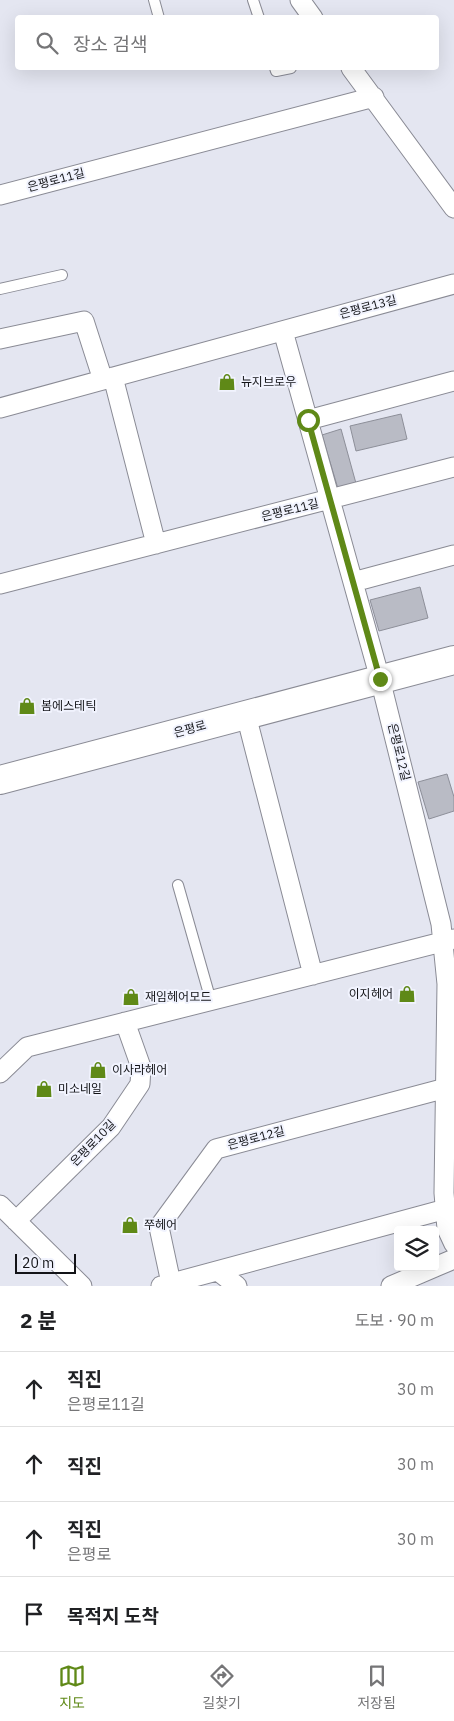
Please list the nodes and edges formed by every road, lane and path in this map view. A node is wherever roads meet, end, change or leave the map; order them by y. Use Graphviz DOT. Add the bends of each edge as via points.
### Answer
graph roads {
  1 [pos="154,0"];
  2 [pos="253,0"];
  3 [pos="300,0"];
  4 [pos="158,15"];
  5 [pos="258,15"];
  6 [pos="312,15"];
  7 [pos="354,70"];
  8 [pos="374,97"];
  9 [pos="0,195"];
  10 [pos="454,208"];
  11 [pos="62,275"];
  12 [pos="454,284"];
  13 [pos="0,289"];
  14 [pos="282,331"];
  15 [pos="0,339"];
  16 [pos="108,379"];
  17 [pos="454,381"];
  18 [pos="0,408"];
  19 [pos="308,420"];
  20 [pos="454,468"];
  21 [pos="330,499"];
  22 [pos="156,544"];
  23 [pos="454,555"];
  24 [pos="353,582"];
  25 [pos="0,584"];
  26 [pos="454,660"];
  27 [pos="380,679"];
  28 [pos="246,715"];
  29 [pos="0,780"];
  30 [pos="178,885"];
  31 [pos="448,941"];
  32 [pos="313,975"];
  33 [pos="212,1000"];
  34 [pos="125,1022"];
  35 [pos="0,1073"];
  36 [pos="446,1088"];
  37 [pos="450,1137"];
  38 [pos="0,1205"];
  39 [pos="446,1209"];
  40 [pos="16,1221"];
  41 [pos="454,1244"];
  42 [pos="454,1259"];
  43 [pos="439,1265"];
  44 [pos="218,1270"];
  45 [pos="426,1271"];
  46 [pos="166,1285"];
  47 [pos="82,1286"];
  48 [pos="237,1286"];
  49 [pos="391,1286"];
  1 -- 4 [label="lane"];
  2 -- 5 [label="lane"];
  3 -- 6 [label="street"];
  7 -- 8 [label="street"];
  8 -- 9 [label="street, 은평로11길"];
  8 -- 10 [label="street"];
  11 -- 13 [label="lane"];
  12 -- 14 [label="street, 은평로13길"];
  14 -- 16 [label="street"];
  14 -- 19 [label="street, 은평로11길"];
  15 -- 16 [label="street" via="84,321"];
  16 -- 18 [label="street"];
  16 -- 22 [label="street"];
  17 -- 19 [label="street"];
  19 -- 21 [label="street, 은평로11길"];
  20 -- 21 [label="street"];
  21 -- 22 [label="street, 은평로11길"];
  21 -- 24 [label="street"];
  22 -- 25 [label="street, 은평로11길"];
  23 -- 24 [label="street"];
  24 -- 27 [label="street"];
  26 -- 27 [label="main road, 은평로"];
  27 -- 28 [label="main road, 은평로"];
  27 -- 31 [label="street, 은평로12길" via="441,924"];
  28 -- 29 [label="main road, 은평로"];
  28 -- 32 [label="street"];
  30 -- 33 [label="lane"];
  31 -- 32 [label="street"];
  31 -- 36 [label="street, 은평로12길"];
  32 -- 33 [label="street"];
  33 -- 34 [label="street"];
  34 -- 35 [label="street" via="27,1047"];
  34 -- 40 [label="street, 은평로10길" via="141,1067 140,1084 111,1127"];
  36 -- 37 [label="street, 은평로12길"];
  36 -- 46 [label="street, 은평로12길" via="216,1149 159,1227"];
  37 -- 39 [label="street, 은평로12길"];
  38 -- 40 [label="street"];
  39 -- 41 [label="street, 은평로12길" via="447,1229"];
  39 -- 44 [label="street"];
  40 -- 47 [label="street"];
  42 -- 43 [label="street"];
  44 -- 46 [label="street"];
  44 -- 48 [label="street"];
  45 -- 49 [label="street"];
}
